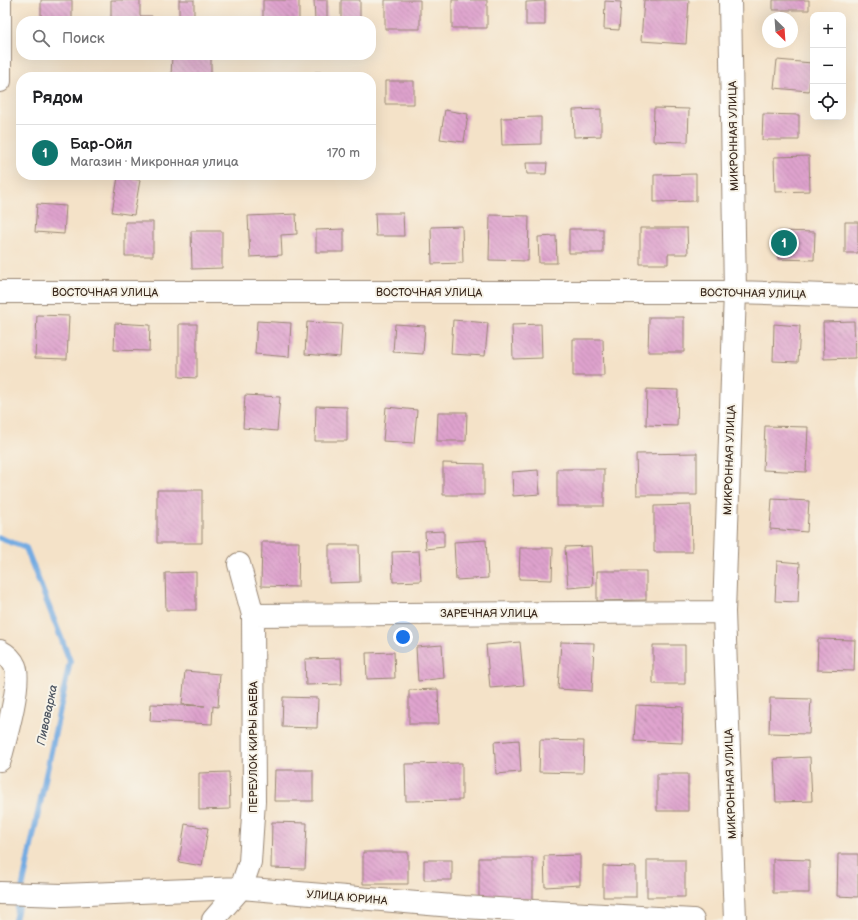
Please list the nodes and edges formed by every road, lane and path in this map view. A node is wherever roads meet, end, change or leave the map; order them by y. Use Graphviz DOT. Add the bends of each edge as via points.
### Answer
graph roads {
  1 [pos="0,0"];
  2 [pos="730,0"];
  3 [pos="0,80"];
  4 [pos="0,292"];
  5 [pos="735,292"];
  6 [pos="858,296"];
  7 [pos="239,564"];
  8 [pos="724,612"];
  9 [pos="253,615"];
  10 [pos="0,651"];
  11 [pos="0,760"];
  12 [pos="241,888"];
  13 [pos="0,893"];
  14 [pos="462,913"];
  15 [pos="213,920"];
  16 [pos="693,920"];
  17 [pos="735,920"];
  1 -- 3 [label="street"];
  2 -- 5 [label="street, МИКРОННАЯ УЛИЦА"];
  4 -- 5 [label="street, ВОСТОЧНАЯ УЛИЦА"];
  5 -- 6 [label="street, ВОСТОЧНАЯ УЛИЦА"];
  5 -- 8 [label="street, МИКРОННАЯ УЛИЦА"];
  7 -- 9 [label="street, ПЕРЕУЛОК КИРЫ БАЕВА"];
  8 -- 9 [label="street, ЗАРЕЧНАЯ УЛИЦА"];
  8 -- 17 [label="street, МИКРОННАЯ УЛИЦА"];
  9 -- 12 [label="street, ПЕРЕУЛОК КИРЫ БАЕВА" via="254,801 250,862"];
  10 -- 11 [label="street" via="7,655 15,666 17,686"];
  12 -- 13 [label="street, УЛИЦА ЮРИНА" via="62,895"];
  12 -- 14 [label="street, УЛИЦА ЮРИНА"];
  12 -- 15 [label="street, ПЕРЕУЛОК КИРЫ БАЕВА"];
  14 -- 16 [label="street, УЛИЦА ЮРИНА"];
}
